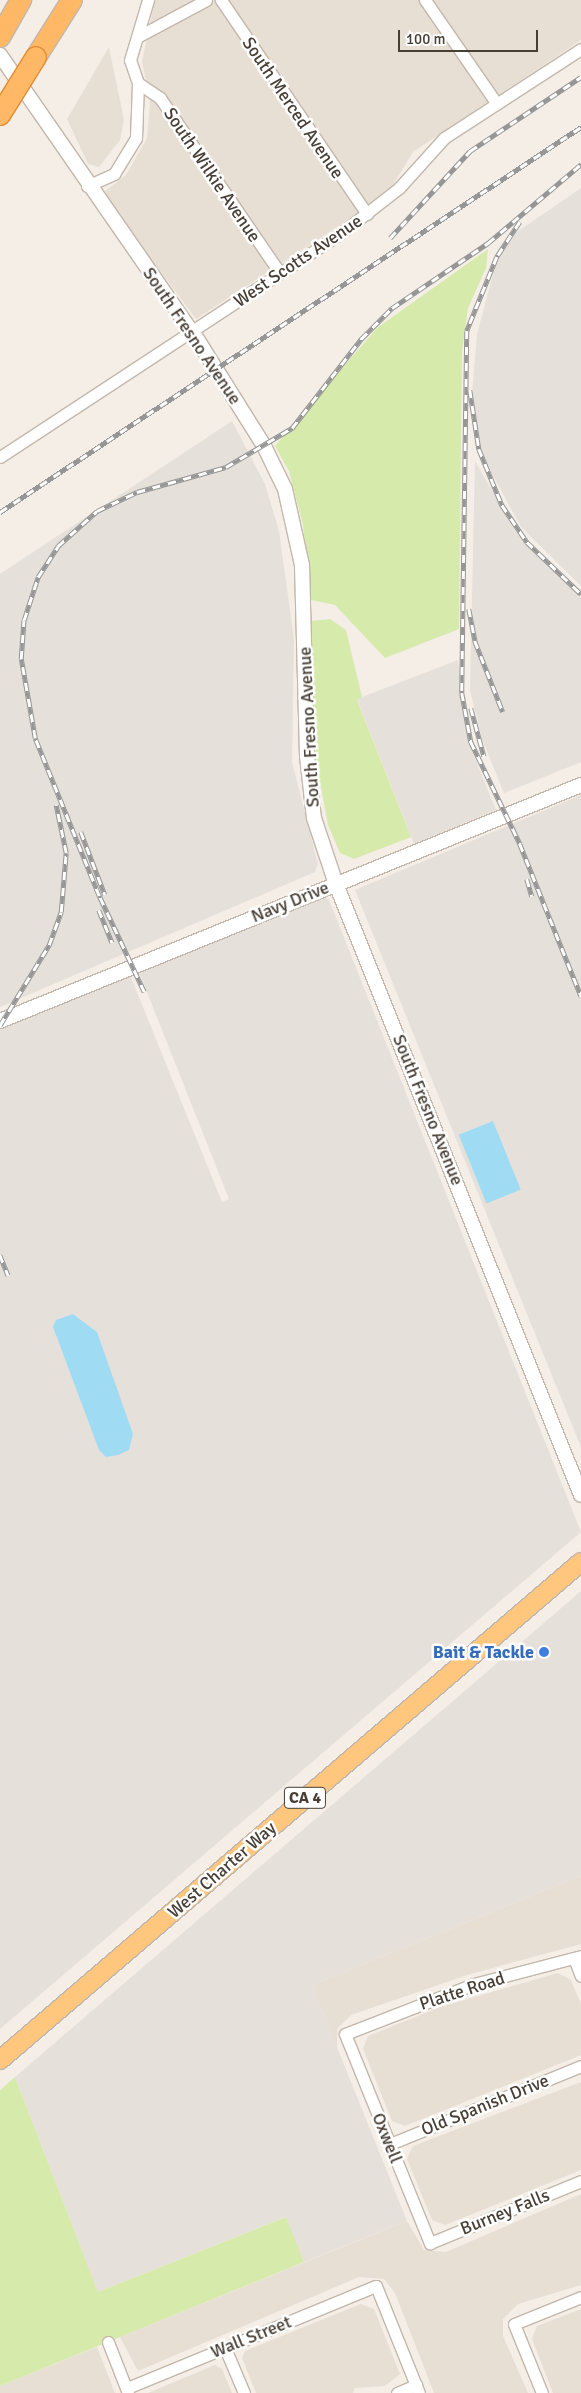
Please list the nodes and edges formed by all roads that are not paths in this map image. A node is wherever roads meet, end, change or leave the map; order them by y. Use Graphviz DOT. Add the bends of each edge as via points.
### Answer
graph roads {
  1 [pos="21,0"];
  2 [pos="72,0"];
  3 [pos="148,0"];
  4 [pos="206,0"];
  5 [pos="220,0"];
  6 [pos="425,0"];
  7 [pos="139,36"];
  8 [pos="0,37"];
  9 [pos="581,49"];
  10 [pos="0,55"];
  11 [pos="138,83"];
  12 [pos="497,104"];
  13 [pos="0,114"];
  14 [pos="87,186"];
  15 [pos="367,214"];
  16 [pos="280,273"];
  17 [pos="192,332"];
  18 [pos="0,457"];
  19 [pos="581,785"];
  20 [pos="336,884"];
  21 [pos="0,1020"];
  22 [pos="581,1495"];
  23 [pos="581,1562"];
  24 [pos="577,1957"];
  25 [pos="581,1976"];
  26 [pos="345,2034"];
  27 [pos="0,2060"];
  28 [pos="581,2066"];
  29 [pos="390,2144"];
  30 [pos="581,2181"];
  31 [pos="430,2243"];
  32 [pos="581,2296"];
  33 [pos="108,2342"];
  34 [pos="226,2348"];
  35 [pos="418,2389"];
  36 [pos="128,2390"];
  37 [pos="244,2393"];
  38 [pos="397,2393"];
  39 [pos="542,2393"];
  1 -- 8 [label="highway"];
  2 -- 13 [label="highway, bridge"];
  3 -- 7 [label="street"];
  4 -- 7 [label="street"];
  5 -- 15 [label="street, South Merced Avenue"];
  6 -- 12 [label="street"];
  7 -- 11 [label="street" via="130,60"];
  9 -- 12 [label="street, West Scotts Avenue"];
  10 -- 14 [label="street, South Fresno Avenue"];
  11 -- 14 [label="street" via="138,122 132,149 114,174"];
  11 -- 16 [label="street, South Wilkie Avenue" via="160,98"];
  12 -- 15 [label="street, West Scotts Avenue" via="430,148 399,188"];
  14 -- 17 [label="street, South Fresno Avenue"];
  15 -- 16 [label="street, West Scotts Avenue"];
  16 -- 17 [label="street, West Scotts Avenue"];
  17 -- 18 [label="street, West Scotts Avenue"];
  17 -- 20 [label="street, South Fresno Avenue" via="264,446 295,523 305,611 308,778 314,818"];
  19 -- 20 [label="street, Navy Drive"];
  20 -- 21 [label="street, Navy Drive"];
  20 -- 22 [label="street, South Fresno Avenue"];
  23 -- 27 [label="highway, West Charter Way / CA 4"];
  24 -- 25 [label="street"];
  24 -- 26 [label="street, Platte Road" via="465,1987"];
  26 -- 29 [label="street, Oxwell"];
  28 -- 29 [label="street, Old Spanish Drive"];
  29 -- 31 [label="street, Oxwell"];
  30 -- 31 [label="street, Burney Falls"];
  32 -- 39 [label="street" via="514,2324"];
  33 -- 36 [label="street"];
  34 -- 35 [label="street, Wall Street" via="376,2286"];
  34 -- 36 [label="street, Wall Street"];
  34 -- 37 [label="street"];
  35 -- 38 [label="street"];
}
